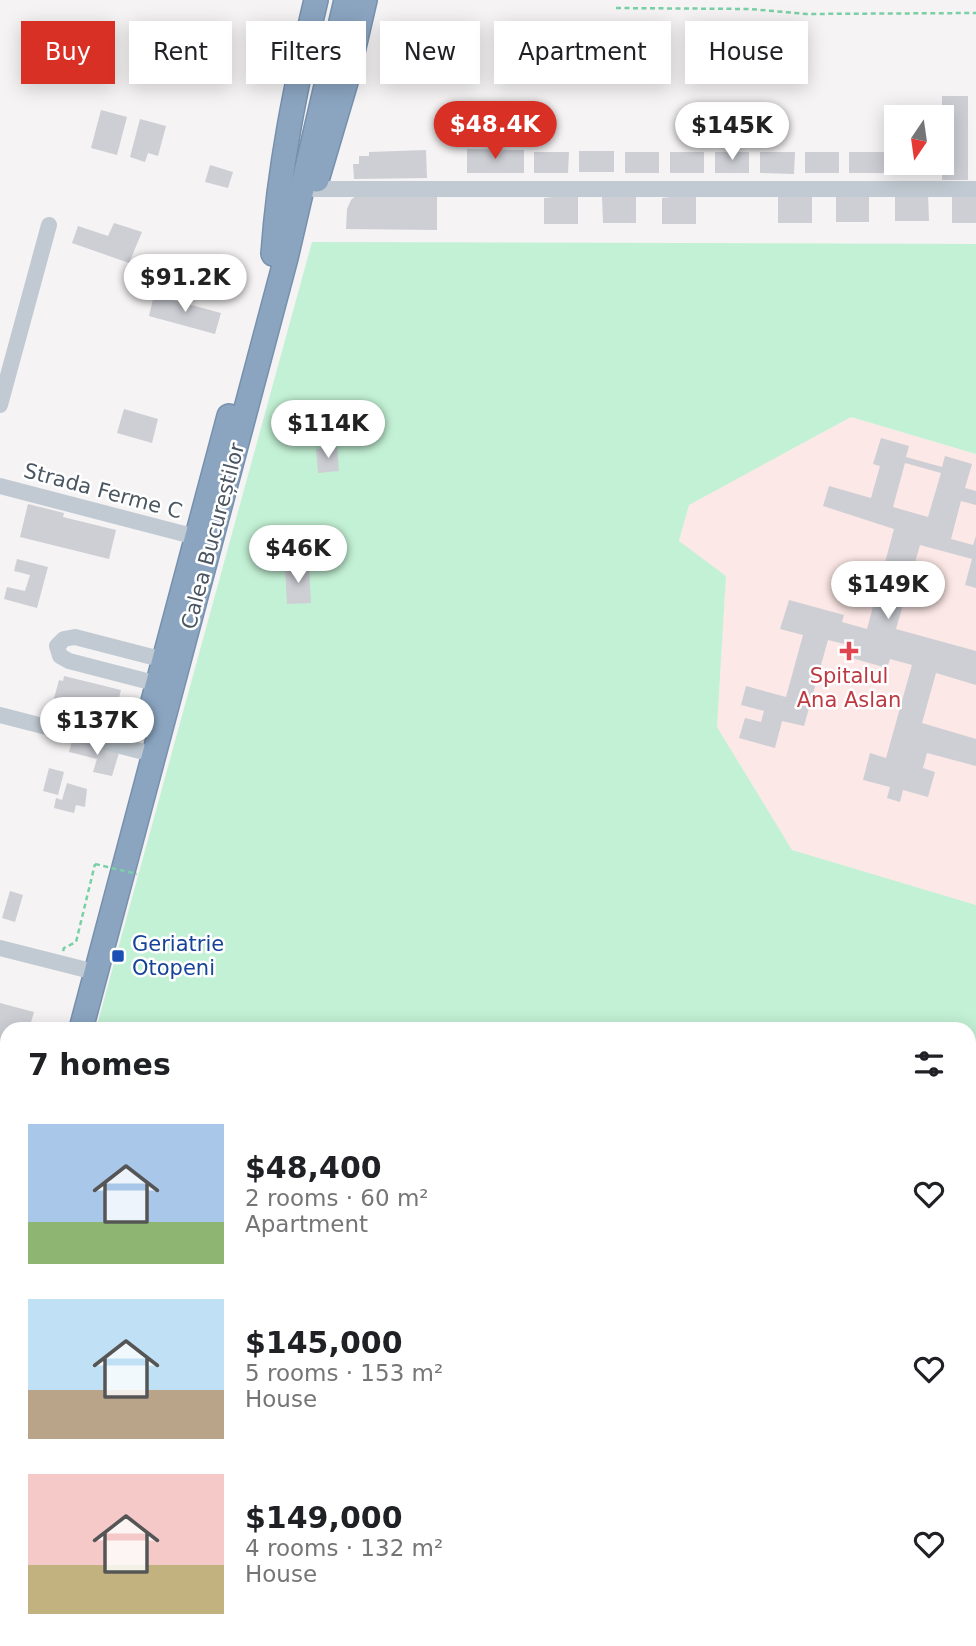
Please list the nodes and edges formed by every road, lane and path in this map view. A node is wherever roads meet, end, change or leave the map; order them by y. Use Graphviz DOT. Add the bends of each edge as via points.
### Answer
graph roads {
  1 [pos="316,0"];
  2 [pos="331,0"];
  3 [pos="346,0"];
  4 [pos="365,0"];
  5 [pos="616,8"];
  6 [pos="976,13"];
  7 [pos="329,21"];
  8 [pos="337,21"];
  9 [pos="318,84"];
  10 [pos="314,188"];
  11 [pos="976,189"];
  12 [pos="49,225"];
  13 [pos="279,256"];
  14 [pos="0,405"];
  15 [pos="0,486"];
  16 [pos="196,537"];
  17 [pos="164,660"];
  18 [pos="158,684"];
  19 [pos="0,715"];
  20 [pos="140,751"];
  21 [pos="137,874"];
  22 [pos="0,948"];
  23 [pos="60,963"];
  24 [pos="83,969"];
  25 [pos="69,1022"];
  26 [pos="83,1022"];
  1 -- 13 [label="highway" via="276,206"];
  2 -- 7 [label="highway, Calea Bucureștilor"];
  3 -- 8 [label="highway, Calea Bucureștilor"];
  4 -- 10 [label="highway"];
  5 -- 6 [label="path"];
  9 -- 13 [label="highway, Calea Bucureștilor"];
  10 -- 11 [label="street"];
  10 -- 13 [label="highway"];
  12 -- 14 [label="street"];
  13 -- 16 [label="highway, Calea Bucureștilor"];
  13 -- 26 [label="highway, Calea Bucureștilor"];
  15 -- 16 [label="street, Strada Ferme C"];
  16 -- 17 [label="highway, Calea Bucureștilor"];
  17 -- 18 [label="highway, Calea Bucureștilor"];
  17 -- 18 [label="street" via="75,637 57,646 60,656 69,661"];
  18 -- 20 [label="highway, Calea Bucureștilor"];
  19 -- 20 [label="street"];
  20 -- 24 [label="highway, Calea Bucureștilor"];
  21 -- 23 [label="path, bridge" via="95,864 76,942 64,948"];
  22 -- 23 [label="street"];
  23 -- 24 [label="street"];
  24 -- 25 [label="highway, Calea Bucureștilor"];
}
